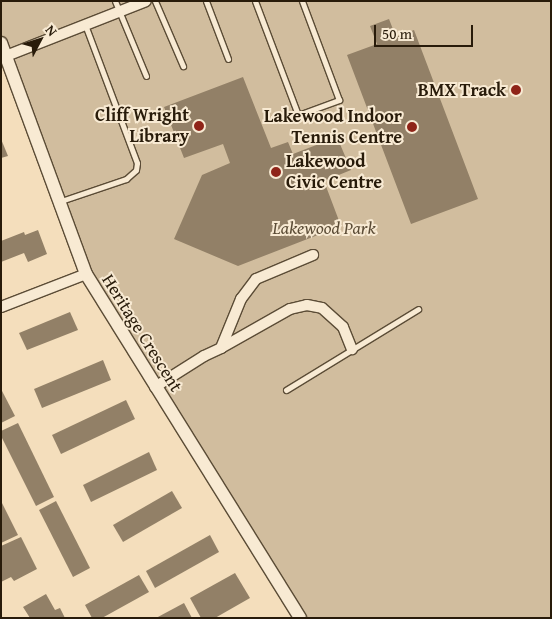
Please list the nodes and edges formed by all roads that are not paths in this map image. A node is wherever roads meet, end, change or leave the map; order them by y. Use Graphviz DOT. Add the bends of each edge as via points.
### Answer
graph roads {
  1 [pos="115,1"];
  2 [pos="146,1"];
  3 [pos="155,1"];
  4 [pos="206,1"];
  5 [pos="255,1"];
  6 [pos="302,1"];
  7 [pos="119,12"];
  8 [pos="85,25"];
  9 [pos="1,44"];
  10 [pos="6,56"];
  11 [pos="228,59"];
  12 [pos="183,66"];
  13 [pos="146,76"];
  14 [pos="60,202"];
  15 [pos="312,255"];
  16 [pos="86,274"];
  17 [pos="1,306"];
  18 [pos="418,309"];
  19 [pos="221,348"];
  20 [pos="352,349"];
  21 [pos="155,387"];
  22 [pos="286,390"];
  23 [pos="300,618"];
  1 -- 7 [label="lane"];
  2 -- 7 [label="street"];
  3 -- 12 [label="lane"];
  4 -- 11 [label="lane"];
  5 -- 6 [label="lane" via="298,115 339,100"];
  7 -- 8 [label="street"];
  7 -- 13 [label="lane"];
  8 -- 10 [label="street"];
  8 -- 14 [label="lane" via="137,163 136,170 126,179"];
  9 -- 10 [label="street, Heritage Crescent"];
  10 -- 14 [label="street, Heritage Crescent"];
  14 -- 16 [label="street, Heritage Crescent"];
  15 -- 19 [label="street" via="256,279 241,299"];
  16 -- 17 [label="street"];
  16 -- 21 [label="street, Heritage Crescent"];
  18 -- 20 [label="lane"];
  19 -- 20 [label="street" via="290,309 307,305 322,308 343,327"];
  19 -- 21 [label="street"];
  20 -- 22 [label="lane"];
  21 -- 23 [label="street, Heritage Crescent"];
}
